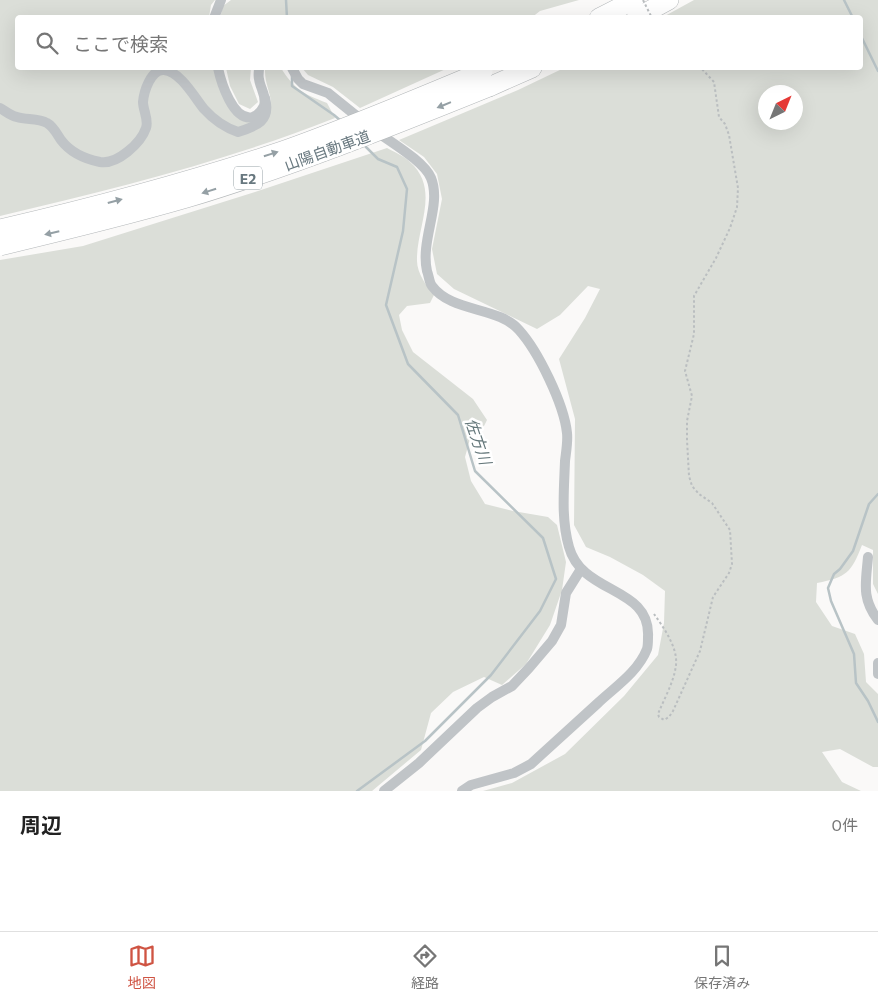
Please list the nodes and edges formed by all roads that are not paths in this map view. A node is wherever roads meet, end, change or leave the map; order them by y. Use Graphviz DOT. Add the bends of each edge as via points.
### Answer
graph roads {
  1 [pos="221,0"];
  2 [pos="634,0"];
  3 [pos="669,0"];
  4 [pos="215,15"];
  5 [pos="605,15"];
  6 [pos="642,15"];
  7 [pos="218,70"];
  8 [pos="259,70"];
  9 [pos="293,70"];
  10 [pos="519,70"];
  11 [pos="488,75"];
  12 [pos="265,98"];
  13 [pos="0,108"];
  14 [pos="0,229"];
  15 [pos="0,246"];
  16 [pos="868,557"];
  17 [pos="581,569"];
  18 [pos="878,620"];
  19 [pos="878,663"];
  20 [pos="878,674"];
  21 [pos="384,791"];
  22 [pos="462,791"];
  1 -- 4 [label="street"];
  2 -- 5 [label="highway"];
  3 -- 6 [label="highway"];
  7 -- 12 [label="street" via="236,111 243,116 255,116 264,106"];
  8 -- 12 [label="street"];
  9 -- 17 [label="street" via="303,84 328,93 418,161 431,177 435,197 425,260 430,284 440,295 463,306 509,321 538,358 559,401 567,433 563,505 569,547"];
  10 -- 11 [label="highway, 山陽自動車道 / E2"];
  14 -- 11 [label="highway, 山陽自動車道 / E2, one-way, bridge" via="186,181 282,150"];
  11 -- 15 [label="highway, 山陽自動車道 / E2, one-way, bridge" via="397,124 300,160 197,194"];
  12 -- 13 [label="street" via="265,117 238,132 227,129 206,110 172,72 159,70 145,90 143,103 147,122 142,135 119,159 103,163 71,150 46,122 15,117"];
  16 -- 18 [label="street" via="865,590 867,601"];
  17 -- 21 [label="street" via="566,593 561,625 529,668 512,686 477,708"];
  17 -- 22 [label="street" via="639,607 648,629 647,648 634,670 531,764"];
  19 -- 20 [label="street"];
}
